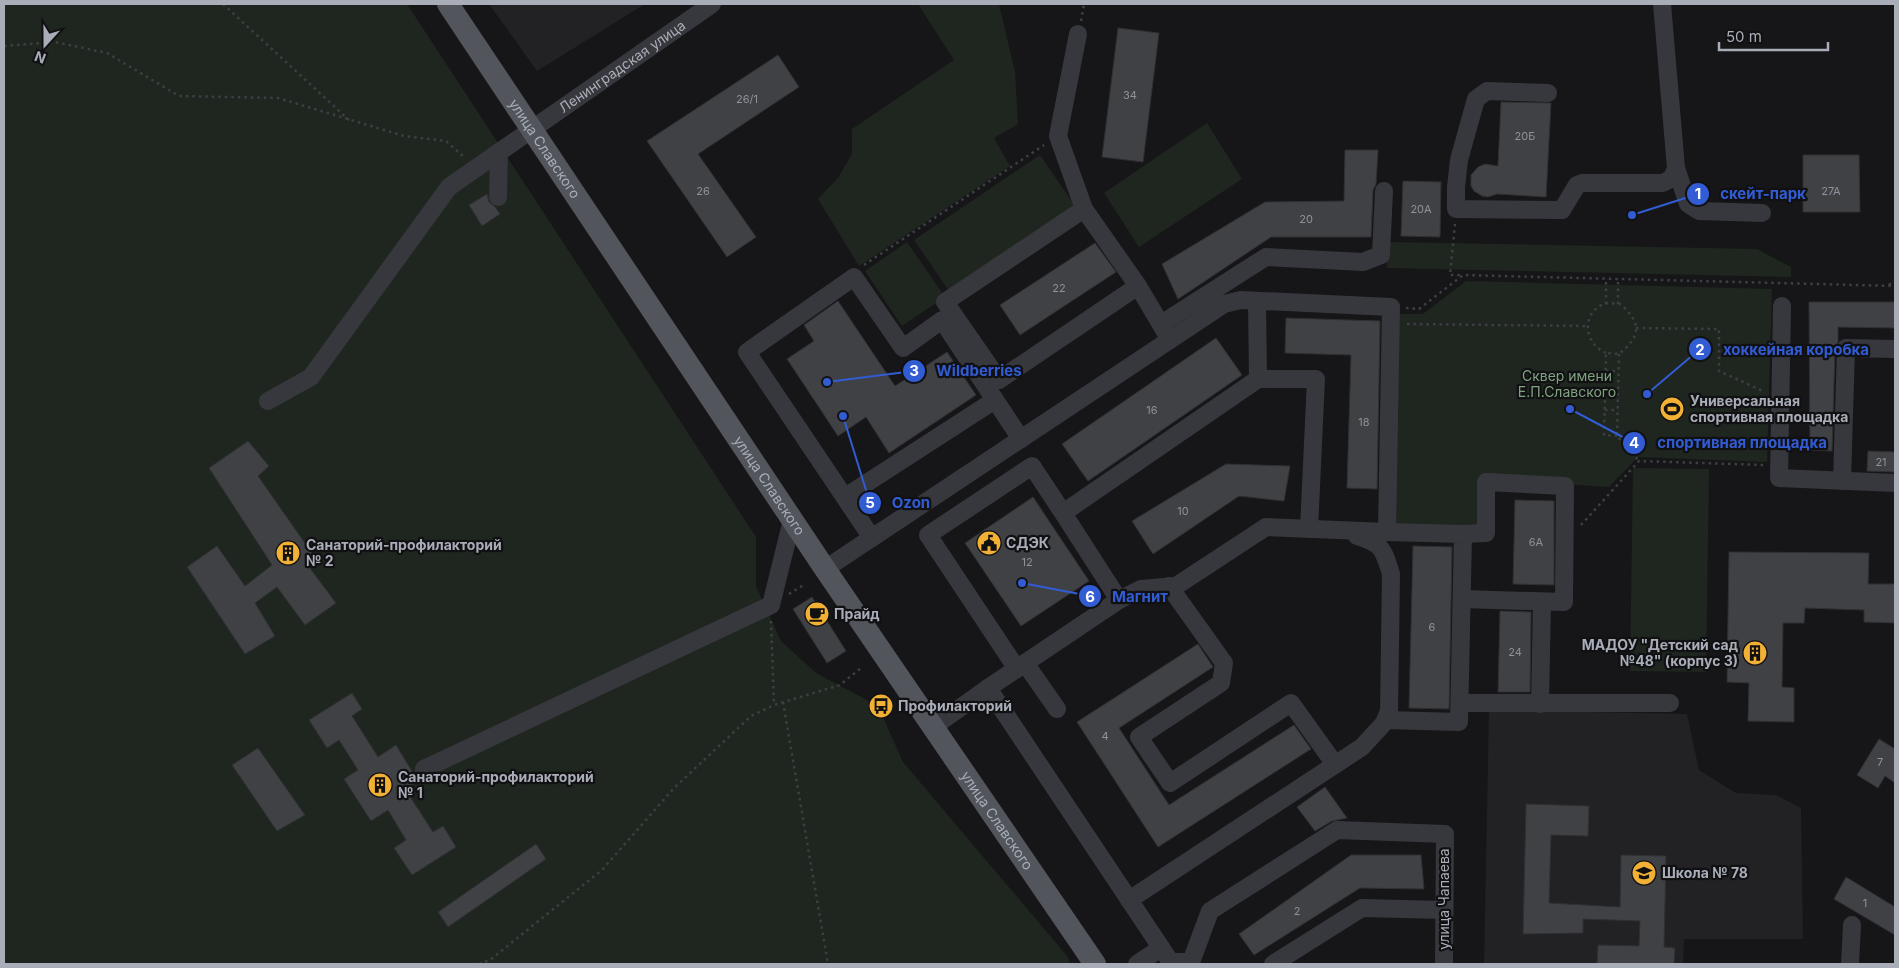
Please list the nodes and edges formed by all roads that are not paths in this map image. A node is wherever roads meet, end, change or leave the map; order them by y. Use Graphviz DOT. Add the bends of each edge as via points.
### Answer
graph roads {
  1 [pos="448,4"];
  2 [pos="712,4"];
  3 [pos="1662,4"];
  4 [pos="1078,34"];
  5 [pos="1548,93"];
  6 [pos="532,128"];
  7 [pos="499,152"];
  8 [pos="1676,168"];
  9 [pos="1384,191"];
  10 [pos="498,197"];
  11 [pos="1084,208"];
  12 [pos="1762,212"];
  13 [pos="1138,286"];
  14 [pos="1257,302"];
  15 [pos="1782,306"];
  16 [pos="1161,324"];
  17 [pos="1170,340"];
  18 [pos="1895,349"];
  19 [pos="1258,379"];
  20 [pos="995,400"];
  21 [pos="268,401"];
  22 [pos="1021,439"];
  23 [pos="1842,481"];
  24 [pos="1895,483"];
  25 [pos="845,497"];
  26 [pos="912,512"];
  27 [pos="1063,513"];
  28 [pos="792,520"];
  29 [pos="1309,529"];
  30 [pos="1343,531"];
  31 [pos="1387,532"];
  32 [pos="1463,534"];
  33 [pos="928,536"];
  34 [pos="872,538"];
  35 [pos="825,569"];
  36 [pos="1169,586"];
  37 [pos="1462,599"];
  38 [pos="1119,600"];
  39 [pos="1542,602"];
  40 [pos="1021,666"];
  41 [pos="988,688"];
  42 [pos="1460,703"];
  43 [pos="1670,703"];
  44 [pos="1540,704"];
  45 [pos="1057,709"];
  46 [pos="1386,720"];
  47 [pos="933,727"];
  48 [pos="1334,763"];
  49 [pos="424,769"];
  50 [pos="1129,900"];
  51 [pos="1444,910"];
  52 [pos="1852,924"];
  53 [pos="1168,958"];
  54 [pos="1095,964"];
  55 [pos="1136,964"];
  56 [pos="1272,964"];
  57 [pos="1444,964"];
  58 [pos="1850,964"];
  1 -- 6 [label="main road, улица Славского"];
  2 -- 6 [label="street, Ленинградская улица"];
  3 -- 8 [label="street"];
  4 -- 11 [label="street" via="1058,136"];
  5 -- 8 [label="street" via="1486,91 1476,99 1459,160 1456,209 1562,210 1577,185 1582,183 1663,183 1672,178"];
  6 -- 7 [label="street, Ленинградская улица"];
  6 -- 28 [label="main road, улица Славского"];
  7 -- 10 [label="street"];
  7 -- 21 [label="street, Ленинградская улица" via="449,187 310,377"];
  8 -- 12 [label="street" via="1688,204 1693,208 1700,211"];
  9 -- 16 [label="street" via="1381,255 1363,262 1266,257"];
  11 -- 13 [label="street"];
  11 -- 13 [label="street" via="945,302 1000,380"];
  13 -- 16 [label="street"];
  14 -- 17 [label="street" via="1241,300 1224,304"];
  14 -- 19 [label="street"];
  14 -- 31 [label="street" via="1391,315"];
  15 -- 23 [label="street" via="1779,478"];
  16 -- 17 [label="street"];
  17 -- 22 [label="street"];
  18 -- 23 [label="street" via="1846,348"];
  19 -- 27 [label="street"];
  19 -- 29 [label="street" via="1316,380"];
  20 -- 22 [label="street"];
  20 -- 25 [label="street"];
  20 -- 25 [label="street" via="942,320 903,348 854,277 747,352"];
  22 -- 26 [label="street"];
  23 -- 24 [label="street"];
  25 -- 34 [label="street"];
  26 -- 33 [label="street"];
  26 -- 34 [label="street"];
  27 -- 33 [label="street" via="1032,466"];
  27 -- 38 [label="street"];
  28 -- 35 [label="main road, улица Славского"];
  28 -- 49 [label="street" via="771,605"];
  29 -- 30 [label="street"];
  29 -- 36 [label="street" via="1266,527 1176,586"];
  30 -- 31 [label="street"];
  30 -- 46 [label="street" via="1375,542 1384,553 1391,574 1389,711"];
  31 -- 32 [label="street"];
  32 -- 37 [label="street"];
  32 -- 39 [label="street" via="1486,534 1486,482 1565,486 1564,602"];
  33 -- 40 [label="street"];
  34 -- 35 [label="street"];
  35 -- 47 [label="main road, улица Славского"];
  36 -- 38 [label="street" via="1141,589"];
  36 -- 48 [label="street" via="1224,664 1221,682 1139,737 1170,783 1292,703"];
  37 -- 39 [label="street"];
  37 -- 42 [label="street"];
  38 -- 40 [label="street"];
  39 -- 44 [label="street"];
  40 -- 41 [label="street"];
  40 -- 45 [label="street"];
  41 -- 47 [label="street"];
  41 -- 50 [label="street"];
  42 -- 44 [label="street"];
  42 -- 46 [label="street" via="1459,722"];
  43 -- 44 [label="street"];
  46 -- 48 [label="street" via="1362,746"];
  47 -- 54 [label="main road, улица Славского"];
  48 -- 50 [label="street"];
  50 -- 53 [label="street"];
  51 -- 53 [label="street, улица Чапаева" via="1445,834 1337,830 1210,911 1192,962"];
  51 -- 56 [label="street" via="1362,908"];
  51 -- 57 [label="street, улица Чапаева"];
  52 -- 58 [label="street"];
  53 -- 55 [label="street"];
}
